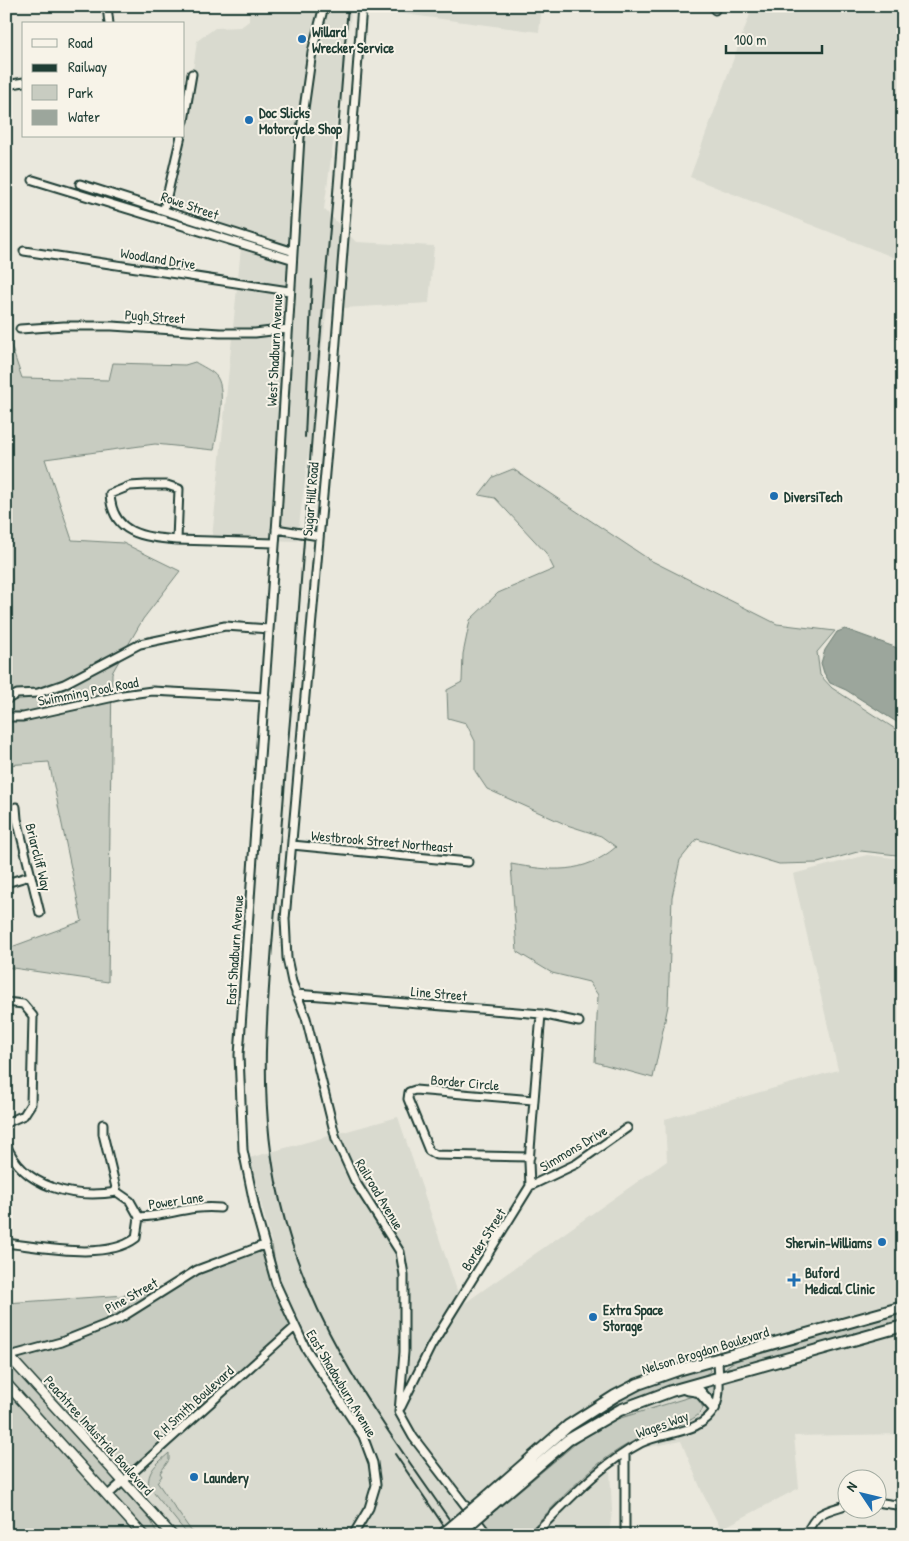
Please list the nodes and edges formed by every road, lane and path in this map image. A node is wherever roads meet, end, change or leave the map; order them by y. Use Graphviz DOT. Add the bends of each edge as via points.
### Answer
graph roads {
  1 [pos="107,6"];
  2 [pos="324,6"];
  3 [pos="362,6"];
  4 [pos="109,22"];
  5 [pos="192,74"];
  6 [pos="22,82"];
  7 [pos="6,85"];
  8 [pos="185,115"];
  9 [pos="181,138"];
  10 [pos="33,180"];
  11 [pos="80,184"];
  12 [pos="164,209"];
  13 [pos="24,251"];
  14 [pos="292,251"];
  15 [pos="291,259"];
  16 [pos="289,291"];
  17 [pos="20,329"];
  18 [pos="288,329"];
  19 [pos="276,529"];
  20 [pos="319,536"];
  21 [pos="177,540"];
  22 [pos="275,543"];
  23 [pos="269,629"];
  24 [pos="265,698"];
  25 [pos="6,700"];
  26 [pos="6,718"];
  27 [pos="16,807"];
  28 [pos="292,845"];
  29 [pos="468,862"];
  30 [pos="30,876"];
  31 [pos="6,883"];
  32 [pos="40,913"];
  33 [pos="296,994"];
  34 [pos="6,1002"];
  35 [pos="541,1014"];
  36 [pos="579,1022"];
  37 [pos="533,1100"];
  38 [pos="6,1123"];
  39 [pos="103,1124"];
  40 [pos="627,1128"];
  41 [pos="6,1144"];
  42 [pos="530,1157"];
  43 [pos="530,1186"];
  44 [pos="117,1192"];
  45 [pos="220,1208"];
  46 [pos="139,1217"];
  47 [pos="6,1243"];
  48 [pos="264,1245"];
  49 [pos="903,1307"];
  50 [pos="903,1326"];
  51 [pos="295,1327"];
  52 [pos="7,1356"];
  53 [pos="718,1358"];
  54 [pos="719,1378"];
  55 [pos="6,1383"];
  56 [pos="680,1389"];
  57 [pos="714,1408"];
  58 [pos="399,1412"];
  59 [pos="625,1454"];
  60 [pos="124,1482"];
  61 [pos="108,1495"];
  62 [pos="490,1500"];
  63 [pos="886,1503"];
  64 [pos="903,1506"];
  65 [pos="836,1508"];
  66 [pos="143,1535"];
  67 [pos="172,1535"];
  68 [pos="353,1535"];
  69 [pos="442,1535"];
  70 [pos="457,1535"];
  71 [pos="488,1535"];
  72 [pos="533,1535"];
  73 [pos="626,1535"];
  74 [pos="806,1535"];
  1 -- 4 [label="street"];
  2 -- 14 [label="street, West Shadburn Avenue" via="302,107"];
  3 -- 20 [label="street, Sugar Hill Road"];
  5 -- 8 [label="street"];
  6 -- 7 [label="street"];
  9 -- 12 [label="street"];
  10 -- 15 [label="street"];
  11 -- 12 [label="street, Rowe Street"];
  12 -- 14 [label="street, Rowe Street"];
  13 -- 16 [label="street, Woodland Drive"];
  14 -- 15 [label="street, West Shadburn Avenue"];
  15 -- 16 [label="street, West Shadburn Avenue"];
  16 -- 18 [label="street, West Shadburn Avenue"];
  17 -- 18 [label="street, Pugh Street" via="112,326 255,333"];
  18 -- 19 [label="street, West Shadburn Avenue"];
  19 -- 20 [label="street"];
  19 -- 22 [label="street, West Shadburn Avenue"];
  20 -- 28 [label="street, Sugar Hill Road"];
  21 -- 21 [label="street" via="179,489 167,485 130,486 110,494 113,514 129,530 146,538"];
  21 -- 22 [label="street"];
  22 -- 23 [label="street, West Shadburn Avenue"];
  23 -- 24 [label="street, West Shadburn Avenue"];
  23 -- 25 [label="street" via="225,626 140,644 64,684 38,693 17,694"];
  24 -- 26 [label="street, Swimming Pool Road" via="152,692"];
  24 -- 48 [label="street, East Shadburn Avenue" via="239,1055 243,1150"];
  27 -- 30 [label="street, Briarcliff Way"];
  28 -- 29 [label="street, Westbrook Street Northeast"];
  28 -- 33 [label="street, Sugar Hill Road" via="285,919 287,958"];
  30 -- 31 [label="street"];
  30 -- 32 [label="street, Briarcliff Way"];
  33 -- 35 [label="street, Line Street"];
  33 -- 58 [label="street, Railroad Avenue" via="306,1018 336,1139 355,1181 400,1252 404,1276 404,1352"];
  34 -- 38 [label="street" via="23,1004 33,1016 31,1104 24,1115"];
  35 -- 36 [label="street, Line Street"];
  35 -- 37 [label="street"];
  37 -- 42 [label="street"];
  37 -- 42 [label="street, Border Circle" via="415,1090 409,1092 408,1099 430,1151 436,1155"];
  39 -- 44 [label="street"];
  40 -- 43 [label="street, Simmons Drive" via="576,1164"];
  41 -- 44 [label="street" via="20,1169 48,1188 104,1194"];
  42 -- 43 [label="street"];
  43 -- 58 [label="street, Border Street" via="431,1346"];
  44 -- 46 [label="street, Power Lane" via="130,1201"];
  45 -- 46 [label="street, Power Lane" via="186,1208 158,1216"];
  46 -- 47 [label="street" via="136,1238 127,1245 95,1250"];
  48 -- 51 [label="street, East Shadowburn Avenue" via="276,1284"];
  48 -- 52 [label="street, Pine Street" via="197,1270 119,1319 61,1342"];
  49 -- 53 [label="highway, Nelson Brogdon Boulevard"];
  50 -- 54 [label="highway"];
  51 -- 60 [label="street, R H Smith Boulevard"];
  51 -- 68 [label="street, East Shadowburn Avenue" via="363,1436 373,1463 376,1485 369,1508"];
  52 -- 60 [label="main road, Peachtree Industrial Boulevard"];
  53 -- 54 [label="street"];
  53 -- 62 [label="highway, Nelson Brogdon Boulevard" via="638,1384 615,1396 568,1426"];
  54 -- 56 [label="highway"];
  54 -- 57 [label="street"];
  55 -- 61 [label="main road"];
  56 -- 57 [label="highway" via="699,1391"];
  56 -- 62 [label="highway" via="605,1417 568,1440"];
  57 -- 59 [label="street, Wages Way" via="696,1426 642,1442"];
  58 -- 71 [label="street" via="413,1437"];
  59 -- 72 [label="street, Wages Way" via="600,1471"];
  59 -- 73 [label="street"];
  60 -- 61 [label="street, R H Smith Boulevard"];
  60 -- 67 [label="main road, Peachtree Industrial Boulevard"];
  61 -- 66 [label="main road"];
  62 -- 69 [label="highway, bridge"];
  62 -- 70 [label="highway, bridge"];
  63 -- 64 [label="street"];
  65 -- 74 [label="street" via="813,1519"];
}
